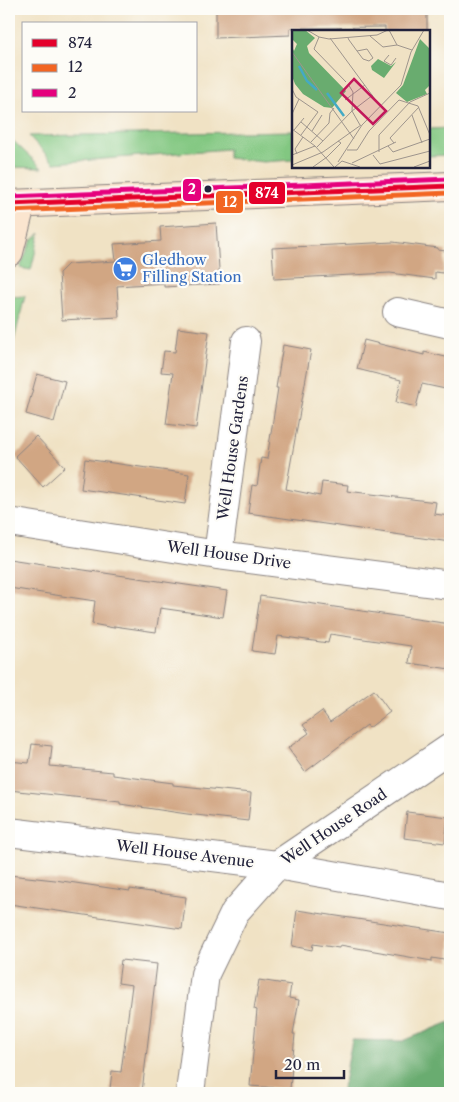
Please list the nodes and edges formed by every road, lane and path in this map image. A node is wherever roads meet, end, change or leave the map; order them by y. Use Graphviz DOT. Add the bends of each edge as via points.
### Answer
graph roads {
  1 [pos="450,186"];
  2 [pos="15,205"];
  3 [pos="9,252"];
  4 [pos="397,312"];
  5 [pos="450,324"];
  6 [pos="246,341"];
  7 [pos="9,522"];
  8 [pos="218,555"];
  9 [pos="450,584"];
  10 [pos="450,748"];
  11 [pos="9,832"];
  12 [pos="276,865"];
  13 [pos="450,896"];
  14 [pos="190,1093"];
  1 -- 2 [label="street"];
  2 -- 3 [label="street"];
  4 -- 5 [label="street"];
  6 -- 8 [label="street, Well House Gardens"];
  7 -- 8 [label="street, Well House Drive"];
  8 -- 9 [label="street, Well House Drive"];
  10 -- 12 [label="street, Well House Road"];
  11 -- 12 [label="street, Well House Avenue"];
  12 -- 13 [label="street, Well House Avenue"];
  12 -- 14 [label="street, Well House Road" via="235,912 205,974"];
}
